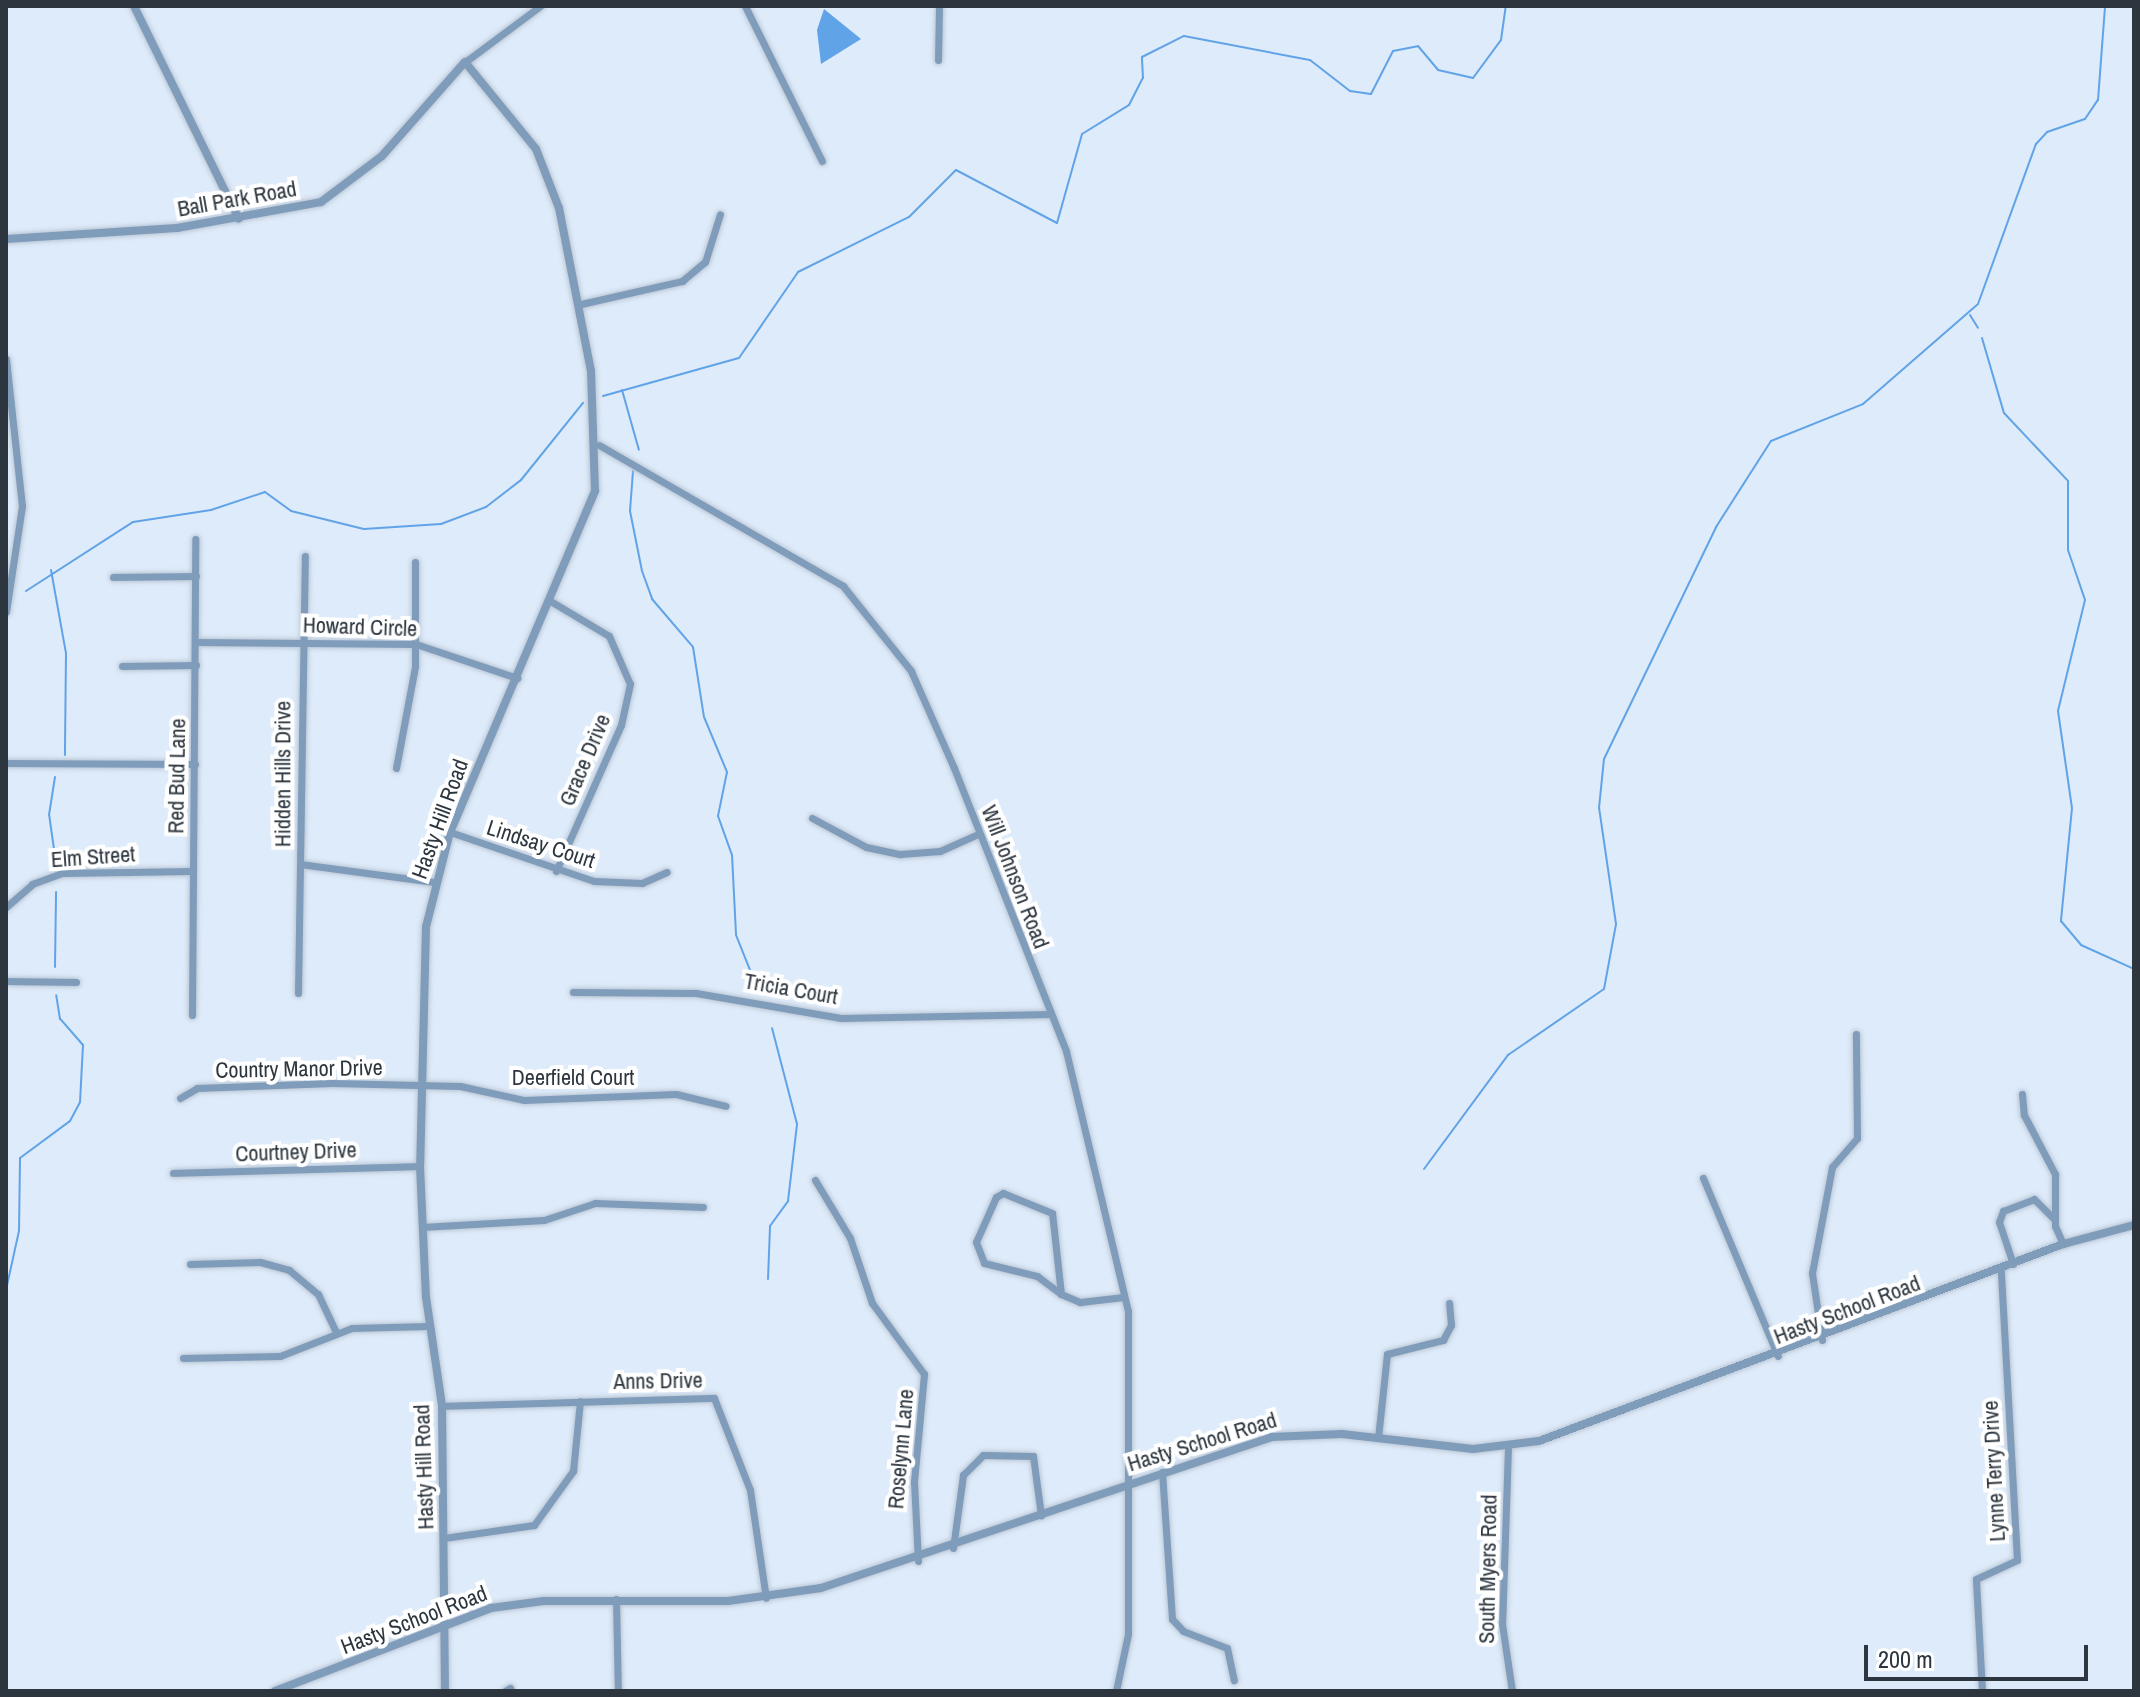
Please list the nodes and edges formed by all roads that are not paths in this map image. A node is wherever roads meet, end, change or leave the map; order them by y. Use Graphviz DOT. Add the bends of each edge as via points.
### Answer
graph roads {
  1 [pos="134,6"];
  2 [pos="540,6"];
  3 [pos="745,6"];
  4 [pos="939,6"];
  5 [pos="938,60"];
  6 [pos="465,62"];
  7 [pos="822,161"];
  8 [pos="720,214"];
  9 [pos="239,219"];
  10 [pos="6,239"];
  11 [pos="581,304"];
  12 [pos="6,359"];
  13 [pos="599,445"];
  14 [pos="195,539"];
  15 [pos="305,556"];
  16 [pos="415,562"];
  17 [pos="196,576"];
  18 [pos="113,577"];
  19 [pos="552,602"];
  20 [pos="6,612"];
  21 [pos="196,642"];
  22 [pos="302,642"];
  23 [pos="416,644"];
  24 [pos="196,665"];
  25 [pos="122,666"];
  26 [pos="517,678"];
  27 [pos="6,763"];
  28 [pos="195,764"];
  29 [pos="396,768"];
  30 [pos="812,818"];
  31 [pos="450,832"];
  32 [pos="978,834"];
  33 [pos="300,864"];
  34 [pos="193,871"];
  35 [pos="556,871"];
  36 [pos="667,872"];
  37 [pos="434,882"];
  38 [pos="6,907"];
  39 [pos="6,981"];
  40 [pos="76,982"];
  41 [pos="573,992"];
  42 [pos="298,993"];
  43 [pos="1051,1014"];
  44 [pos="192,1015"];
  45 [pos="1856,1034"];
  46 [pos="421,1085"];
  47 [pos="2022,1094"];
  48 [pos="180,1098"];
  49 [pos="726,1106"];
  50 [pos="420,1166"];
  51 [pos="173,1173"];
  52 [pos="1703,1178"];
  53 [pos="815,1180"];
  54 [pos="703,1207"];
  55 [pos="2055,1221"];
  56 [pos="2134,1225"];
  57 [pos="422,1227"];
  58 [pos="2063,1244"];
  59 [pos="190,1264"];
  60 [pos="2013,1264"];
  61 [pos="2001,1270"];
  62 [pos="1061,1294"];
  63 [pos="1124,1297"];
  64 [pos="1449,1303"];
  65 [pos="429,1326"];
  66 [pos="336,1332"];
  67 [pos="1822,1340"];
  68 [pos="1778,1356"];
  69 [pos="183,1358"];
  70 [pos="580,1401"];
  71 [pos="442,1406"];
  72 [pos="1378,1438"];
  73 [pos="1508,1447"];
  74 [pos="1162,1472"];
  75 [pos="1127,1483"];
  76 [pos="1041,1515"];
  77 [pos="444,1538"];
  78 [pos="953,1548"];
  79 [pos="918,1561"];
  80 [pos="766,1598"];
  81 [pos="616,1599"];
  82 [pos="443,1625"];
  83 [pos="1234,1680"];
  84 [pos="275,1691"];
  85 [pos="445,1691"];
  86 [pos="618,1691"];
  87 [pos="1116,1691"];
  88 [pos="1512,1691"];
  89 [pos="1982,1691"];
  1 -- 9 [label="street"];
  2 -- 6 [label="street, Ball Park Road"];
  3 -- 7 [label="street"];
  4 -- 5 [label="street"];
  6 -- 9 [label="street, Ball Park Road" via="345,189"];
  6 -- 11 [label="street, Hasty Hill Road" via="536,149"];
  8 -- 11 [label="street" via="705,262 682,281"];
  9 -- 10 [label="street, Ball Park Road"];
  11 -- 13 [label="street, Hasty Hill Road"];
  12 -- 20 [label="street" via="22,506"];
  13 -- 19 [label="street, Hasty Hill Road" via="592,505"];
  13 -- 32 [label="street, Will Johnson Road" via="843,586 911,671"];
  14 -- 17 [label="street, Red Bud Lane"];
  15 -- 22 [label="street, Hidden Hills Drive"];
  16 -- 23 [label="street"];
  17 -- 18 [label="street"];
  17 -- 21 [label="street, Red Bud Lane"];
  19 -- 26 [label="street, Hasty Hill Road"];
  19 -- 35 [label="street, Grace Drive" via="609,636 630,684 621,725"];
  21 -- 22 [label="street, Howard Circle"];
  21 -- 24 [label="street, Red Bud Lane"];
  22 -- 23 [label="street, Howard Circle"];
  22 -- 33 [label="street, Hidden Hills Drive"];
  23 -- 26 [label="street, Howard Circle"];
  23 -- 29 [label="street"];
  24 -- 25 [label="street"];
  24 -- 28 [label="street, Red Bud Lane"];
  26 -- 31 [label="street, Hasty Hill Road"];
  27 -- 28 [label="street"];
  28 -- 34 [label="street, Red Bud Lane"];
  30 -- 32 [label="street" via="866,847 900,854 940,851"];
  31 -- 35 [label="street, Lindsay Court"];
  31 -- 37 [label="street, Hasty Hill Road"];
  32 -- 43 [label="street, Will Johnson Road"];
  33 -- 37 [label="street"];
  33 -- 42 [label="street, Hidden Hills Drive"];
  34 -- 38 [label="street, Elm Street" via="62,873 32,884"];
  34 -- 44 [label="street, Red Bud Lane"];
  35 -- 36 [label="street, Lindsay Court" via="632,884"];
  37 -- 46 [label="street, Hasty Hill Road"];
  39 -- 40 [label="street"];
  41 -- 43 [label="street, Tricia Court" via="696,993 841,1018"];
  43 -- 63 [label="street, Will Johnson Road" via="1070,1064"];
  45 -- 67 [label="street" via="1857,1138 1832,1167 1812,1273"];
  46 -- 48 [label="street, Country Manor Drive" via="197,1088"];
  46 -- 49 [label="street, Deerfield Court" via="524,1100 676,1094"];
  46 -- 50 [label="street, Hasty Hill Road"];
  47 -- 55 [label="street" via="2024,1115 2055,1174"];
  50 -- 51 [label="street, Courtney Drive"];
  50 -- 57 [label="street, Hasty Hill Road"];
  52 -- 68 [label="street"];
  53 -- 79 [label="street, Roselynn Lane" via="850,1238 872,1303 924,1374 914,1482"];
  54 -- 57 [label="street" via="595,1203 544,1220"];
  55 -- 58 [label="street"];
  55 -- 60 [label="street" via="2034,1199 2009,1204 1999,1222"];
  56 -- 58 [label="street, Hasty School Road"];
  57 -- 65 [label="street, Hasty Hill Road"];
  58 -- 60 [label="street, Hasty School Road"];
  59 -- 66 [label="street" via="260,1262 289,1270 318,1294"];
  60 -- 61 [label="street, Hasty School Road"];
  61 -- 67 [label="street, Hasty School Road"];
  61 -- 89 [label="street, Lynne Terry Drive" via="2017,1560 1976,1579"];
  62 -- 62 [label="street" via="1052,1213 1003,1193 996,1197 976,1242 984,1263 1037,1276"];
  62 -- 63 [label="street" via="1080,1302"];
  63 -- 75 [label="street, Will Johnson Road" via="1133,1369"];
  64 -- 72 [label="street" via="1451,1325 1443,1340 1387,1354"];
  65 -- 66 [label="street"];
  65 -- 71 [label="street, Hasty Hill Road"];
  66 -- 69 [label="street" via="280,1356"];
  67 -- 68 [label="street, Hasty School Road"];
  68 -- 73 [label="street, Hasty School Road" via="1568,1433"];
  70 -- 71 [label="street, Anns Drive"];
  70 -- 77 [label="street" via="573,1471 534,1525"];
  70 -- 80 [label="street, Anns Drive" via="719,1401 750,1490"];
  71 -- 77 [label="street, Hasty Hill Road"];
  72 -- 73 [label="street, Hasty School Road"];
  72 -- 74 [label="street, Hasty School Road" via="1271,1437"];
  73 -- 88 [label="street, South Myers Road" via="1502,1624"];
  74 -- 75 [label="street, Hasty School Road"];
  74 -- 83 [label="street" via="1172,1619 1183,1631 1227,1648"];
  75 -- 76 [label="street, Hasty School Road"];
  75 -- 87 [label="street, Will Johnson Road" via="1128,1634"];
  76 -- 78 [label="street, Hasty School Road"];
  76 -- 78 [label="street" via="1033,1456 983,1455 963,1475"];
  77 -- 82 [label="street, Hasty Hill Road"];
  78 -- 79 [label="street, Hasty School Road"];
  79 -- 80 [label="street, Hasty School Road"];
  80 -- 81 [label="street, Hasty School Road"];
  81 -- 82 [label="street, Hasty School Road" via="516,1604"];
  81 -- 86 [label="street"];
  82 -- 84 [label="street, Hasty School Road"];
  82 -- 85 [label="street, Hasty Hill Road"];
}
